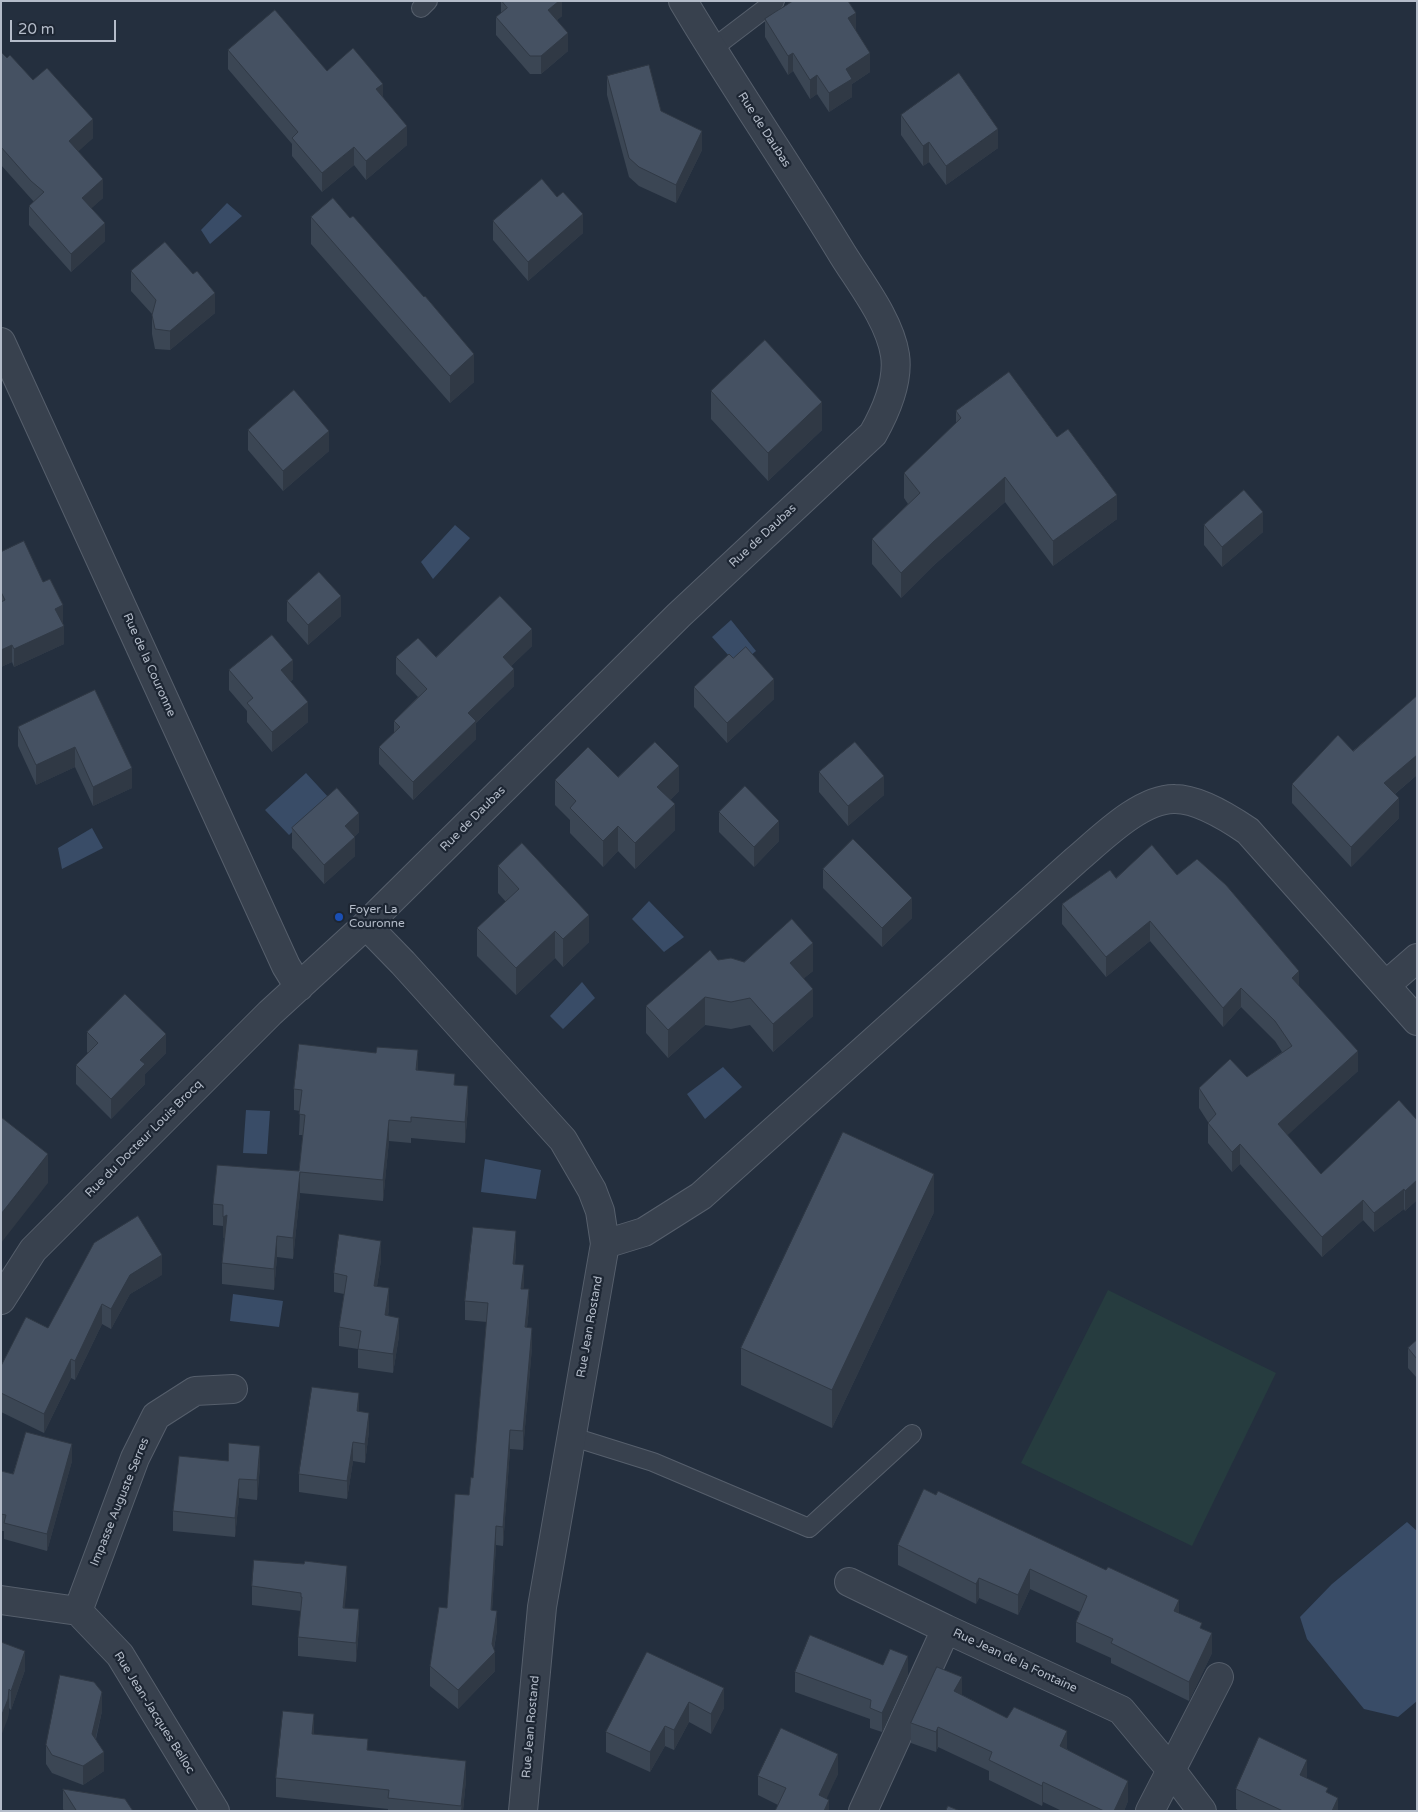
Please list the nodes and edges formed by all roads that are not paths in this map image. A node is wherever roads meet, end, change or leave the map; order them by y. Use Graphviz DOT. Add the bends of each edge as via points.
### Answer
graph roads {
  1 [pos="682,1"];
  2 [pos="775,1"];
  3 [pos="712,49"];
  4 [pos="4,353"];
  5 [pos="366,925"];
  6 [pos="1417,958"];
  7 [pos="1386,985"];
  8 [pos="299,987"];
  9 [pos="1417,1022"];
  10 [pos="605,1244"];
  11 [pos="1,1300"];
  12 [pos="233,1389"];
  13 [pos="912,1434"];
  14 [pos="570,1436"];
  15 [pos="850,1582"];
  16 [pos="1,1600"];
  17 [pos="78,1611"];
  18 [pos="946,1629"];
  19 [pos="1219,1678"];
  20 [pos="1171,1770"];
  21 [pos="215,1811"];
  22 [pos="523,1811"];
  23 [pos="863,1811"];
  24 [pos="1150,1811"];
  25 [pos="1202,1811"];
  1 -- 3 [label="street, Rue de Daubas"];
  2 -- 3 [label="lane"];
  3 -- 5 [label="street, Rue de Daubas" via="810,200 888,329 895,356 894,379 884,413 873,434 679,615"];
  4 -- 8 [label="street, Rue de la Couronne" via="286,966"];
  5 -- 8 [label="street, Rue de Daubas"];
  5 -- 10 [label="street, Rue Jean Rostand" via="563,1140 592,1190 600,1211"];
  6 -- 7 [label="street"];
  7 -- 9 [label="street"];
  7 -- 10 [label="street" via="1248,831 1224,815 1204,807 1175,799 1160,802 1131,814 1076,860 701,1196 644,1232"];
  8 -- 11 [label="street, Rue du Docteur Louis Brocq" via="33,1250"];
  10 -- 14 [label="street, Rue Jean Rostand"];
  12 -- 17 [label="street, Impasse Auguste Serres" via="196,1391 156,1416 135,1458"];
  13 -- 14 [label="lane" via="809,1528 653,1462"];
  14 -- 22 [label="street, Rue Jean Rostand" via="542,1607"];
  15 -- 18 [label="street"];
  16 -- 17 [label="street"];
  17 -- 21 [label="street, Rue Jean-Jacques Belloc" via="120,1654"];
  18 -- 20 [label="street, Rue Jean de la Fontaine" via="1121,1710"];
  18 -- 23 [label="street, Rue Jean de la Fontaine"];
  19 -- 20 [label="street"];
  20 -- 24 [label="street"];
  20 -- 25 [label="street, Rue Jean de la Fontaine"];
}
